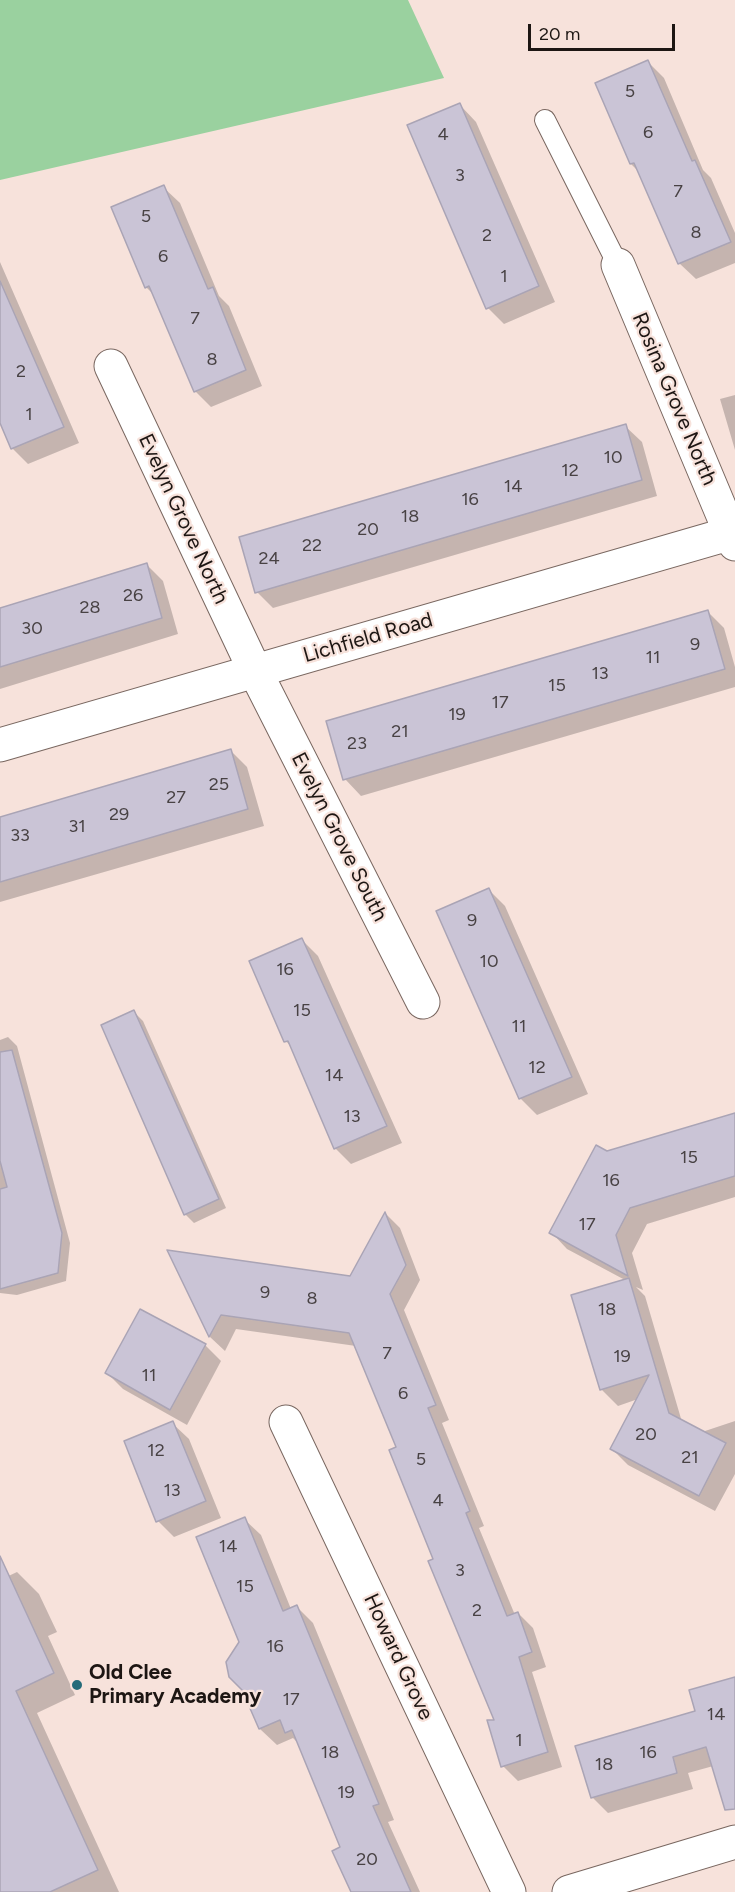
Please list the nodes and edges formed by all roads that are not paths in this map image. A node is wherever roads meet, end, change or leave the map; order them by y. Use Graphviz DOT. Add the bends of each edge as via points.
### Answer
graph roads {
  1 [pos="545,120"];
  2 [pos="618,266"];
  3 [pos="111,366"];
  4 [pos="733,537"];
  5 [pos="255,671"];
  6 [pos="0,745"];
  7 [pos="423,1002"];
  8 [pos="286,1422"];
  9 [pos="735,1842"];
  10 [pos="509,1892"];
  11 [pos="569,1892"];
  1 -- 2 [label="lane"];
  2 -- 4 [label="street, Rosina Grove North"];
  3 -- 5 [label="street, Evelyn Grove North"];
  4 -- 5 [label="street, Lichfield Road"];
  5 -- 6 [label="street, Lichfield Road"];
  5 -- 7 [label="street, Evelyn Grove South"];
  8 -- 10 [label="street, Howard Grove"];
  9 -- 11 [label="street"];
}
